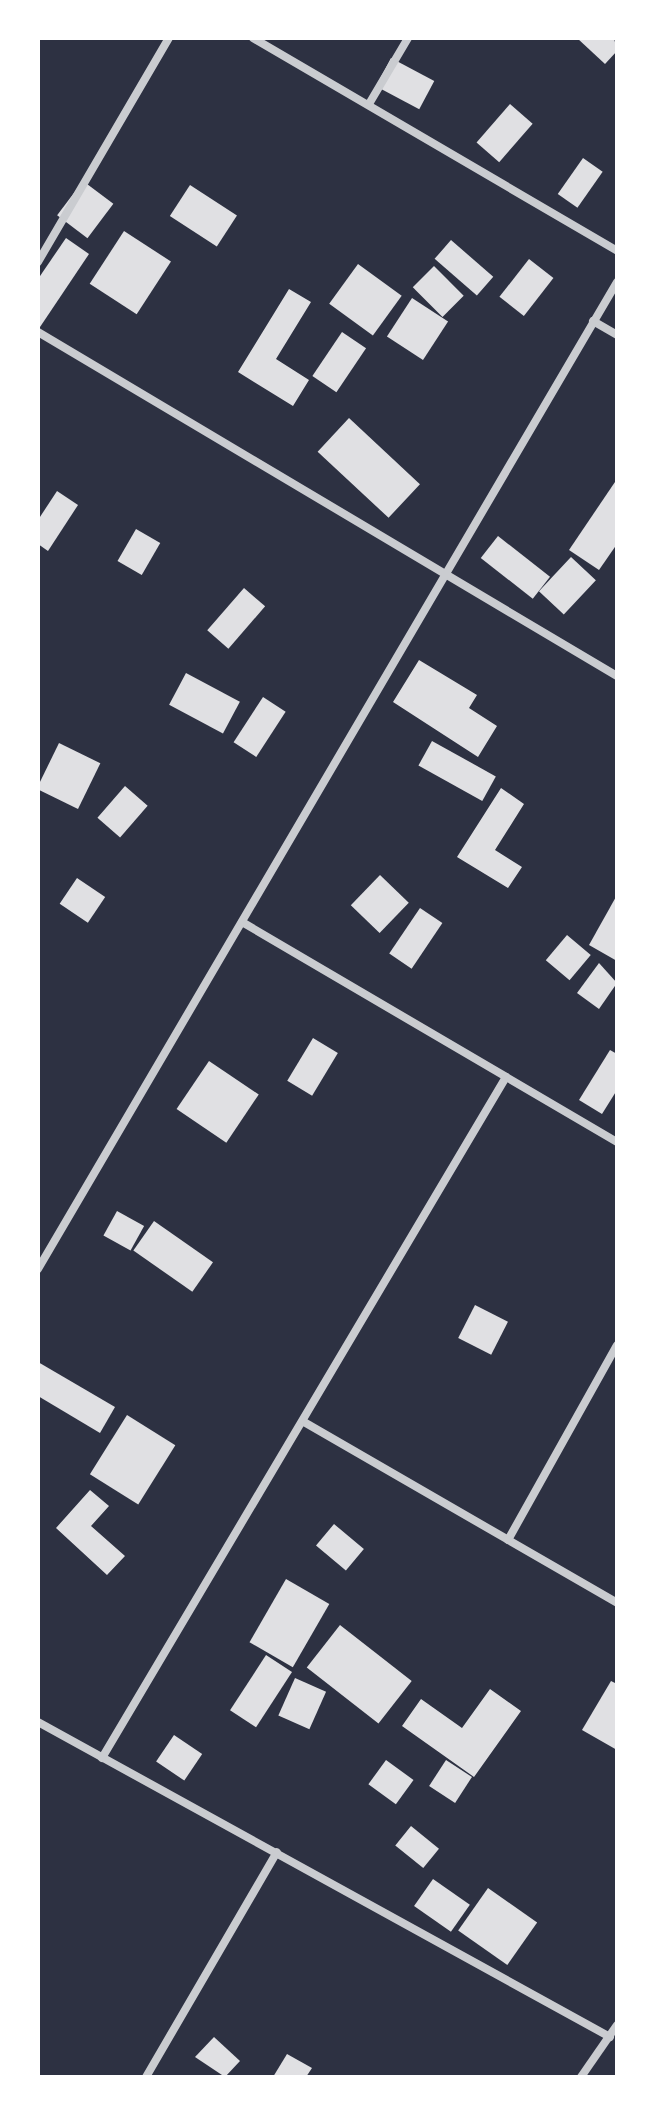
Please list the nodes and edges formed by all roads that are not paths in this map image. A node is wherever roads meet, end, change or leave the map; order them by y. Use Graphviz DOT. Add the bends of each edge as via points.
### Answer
graph roads {
  1 [pos="169,38"];
  2 [pos="253,38"];
  3 [pos="408,38"];
  4 [pos="369,104"];
  5 [pos="617,251"];
  6 [pos="38,262"];
  7 [pos="617,282"];
  8 [pos="593,321"];
  9 [pos="38,332"];
  10 [pos="617,335"];
  11 [pos="443,568"];
  12 [pos="617,676"];
  13 [pos="242,922"];
  14 [pos="506,1077"];
  15 [pos="617,1142"];
  16 [pos="38,1269"];
  17 [pos="617,1345"];
  18 [pos="304,1422"];
  19 [pos="508,1540"];
  20 [pos="617,1603"];
  21 [pos="38,1722"];
  22 [pos="102,1758"];
  23 [pos="277,1852"];
  24 [pos="617,2025"];
  25 [pos="610,2037"];
  26 [pos="146,2077"];
  27 [pos="581,2077"];
  1 -- 6 [label="street"];
  2 -- 4 [label="street"];
  3 -- 4 [label="street"];
  4 -- 5 [label="street"];
  7 -- 8 [label="street"];
  8 -- 10 [label="street"];
  8 -- 11 [label="street"];
  9 -- 11 [label="street"];
  11 -- 12 [label="street"];
  11 -- 13 [label="street"];
  13 -- 14 [label="street"];
  13 -- 16 [label="street"];
  14 -- 15 [label="street"];
  14 -- 18 [label="street"];
  17 -- 19 [label="street"];
  18 -- 19 [label="street"];
  18 -- 22 [label="street"];
  19 -- 20 [label="street"];
  21 -- 22 [label="street"];
  22 -- 23 [label="street"];
  23 -- 25 [label="street"];
  23 -- 26 [label="street"];
  24 -- 25 [label="street"];
  25 -- 27 [label="street"];
}
